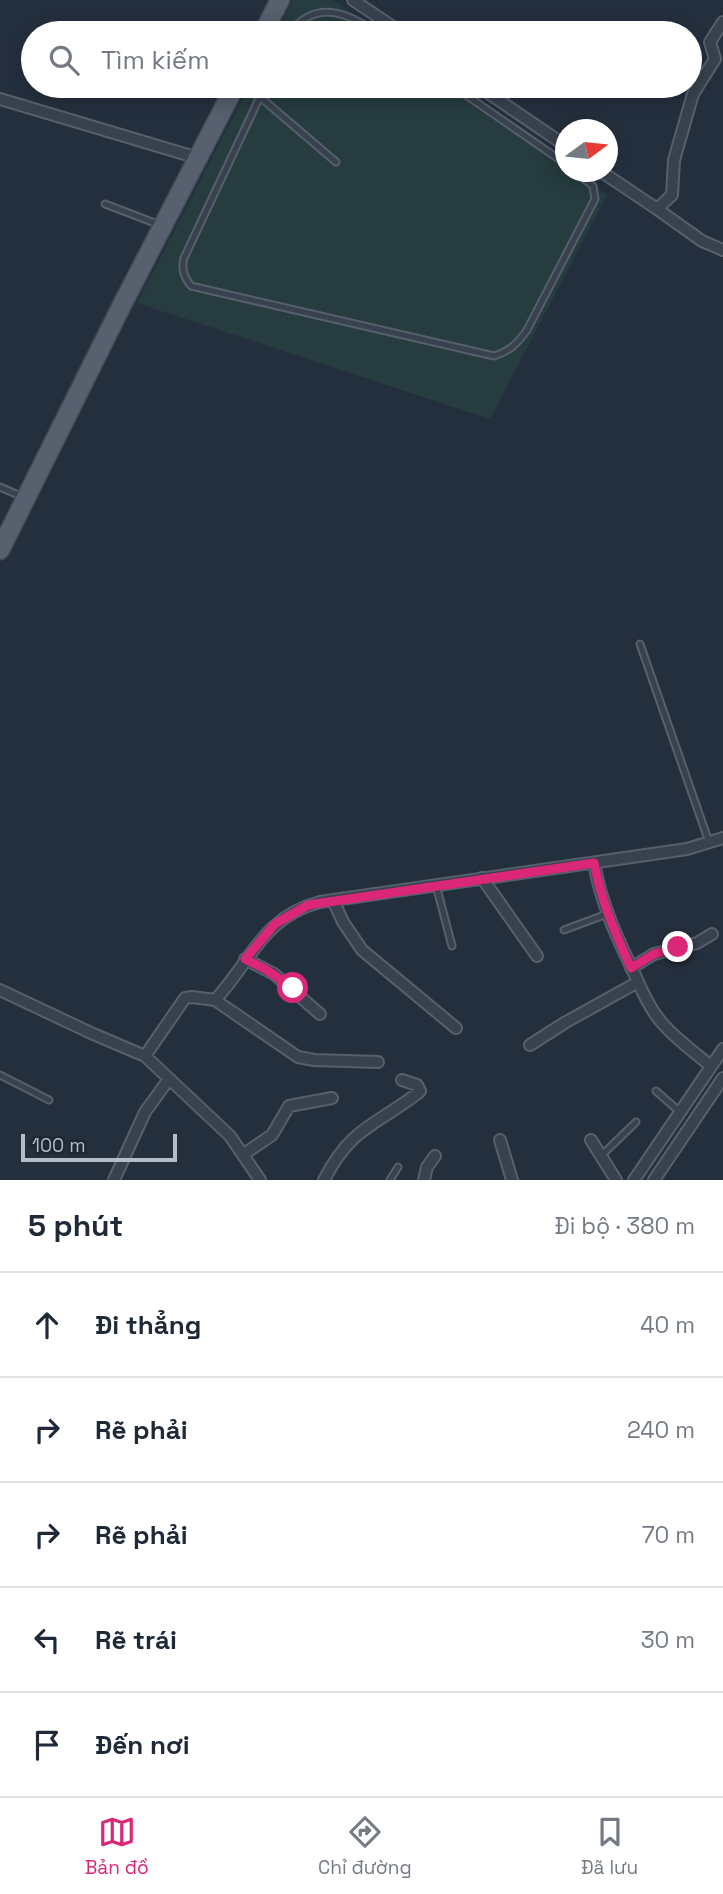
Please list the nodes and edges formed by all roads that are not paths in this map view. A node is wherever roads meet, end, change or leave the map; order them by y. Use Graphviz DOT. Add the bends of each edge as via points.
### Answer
graph roads {
  1 [pos="280,0"];
  2 [pos="354,0"];
  3 [pos="269,21"];
  4 [pos="296,21"];
  5 [pos="360,21"];
  6 [pos="385,21"];
  7 [pos="723,22"];
  8 [pos="719,61"];
  9 [pos="702,83"];
  10 [pos="230,98"];
  11 [pos="260,98"];
  12 [pos="261,98"];
  13 [pos="470,98"];
  14 [pos="495,98"];
  15 [pos="692,98"];
  16 [pos="0,99"];
  17 [pos="555,139"];
  18 [pos="555,157"];
  19 [pos="198,158"];
  20 [pos="336,162"];
  21 [pos="588,182"];
  22 [pos="617,182"];
  23 [pos="104,204"];
  24 [pos="657,208"];
  25 [pos="163,226"];
  26 [pos="723,250"];
  27 [pos="0,487"];
  28 [pos="26,499"];
  29 [pos="0,550"];
  30 [pos="640,644"];
  31 [pos="723,838"];
  32 [pos="709,842"];
  33 [pos="594,863"];
  34 [pos="482,878"];
  35 [pos="436,886"];
  36 [pos="334,900"];
  37 [pos="607,914"];
  38 [pos="564,930"];
  39 [pos="712,934"];
  40 [pos="452,946"];
  41 [pos="537,956"];
  42 [pos="245,959"];
  43 [pos="631,968"];
  44 [pos="638,982"];
  45 [pos="0,990"];
  46 [pos="215,1000"];
  47 [pos="320,1014"];
  48 [pos="456,1028"];
  49 [pos="530,1045"];
  50 [pos="723,1049"];
  51 [pos="145,1056"];
  52 [pos="379,1062"];
  53 [pos="711,1066"];
  54 [pos="0,1075"];
  55 [pos="723,1078"];
  56 [pos="169,1079"];
  57 [pos="402,1080"];
  58 [pos="656,1091"];
  59 [pos="332,1098"];
  60 [pos="49,1100"];
  61 [pos="687,1116"];
  62 [pos="636,1122"];
  63 [pos="500,1140"];
  64 [pos="591,1140"];
  65 [pos="244,1154"];
  66 [pos="435,1156"];
  67 [pos="601,1156"];
  68 [pos="398,1167"];
  69 [pos="114,1180"];
  70 [pos="260,1180"];
  71 [pos="324,1180"];
  72 [pos="390,1180"];
  73 [pos="424,1180"];
  74 [pos="512,1180"];
  75 [pos="616,1180"];
  76 [pos="634,1180"];
  77 [pos="654,1180"];
  1 -- 3 [label="main road"];
  2 -- 6 [label="street"];
  4 -- 5 [label="lane" via="310,8 329,6"];
  7 -- 8 [label="street" via="710,42"];
  8 -- 9 [label="street"];
  10 -- 19 [label="main road"];
  11 -- 21 [label="lane" via="184,258 185,279 191,286 494,356 502,354 527,330 595,199"];
  12 -- 20 [label="lane"];
  13 -- 18 [label="lane"];
  14 -- 17 [label="street"];
  15 -- 24 [label="street" via="674,160 671,195"];
  16 -- 19 [label="street"];
  19 -- 25 [label="main road"];
  22 -- 24 [label="street"];
  23 -- 25 [label="lane"];
  24 -- 26 [label="street"];
  25 -- 28 [label="main road"];
  27 -- 28 [label="lane"];
  28 -- 29 [label="main road"];
  30 -- 32 [label="lane"];
  31 -- 32 [label="street"];
  32 -- 33 [label="street"];
  33 -- 34 [label="street"];
  33 -- 37 [label="street"];
  34 -- 35 [label="street"];
  34 -- 41 [label="street"];
  35 -- 36 [label="street"];
  35 -- 40 [label="lane"];
  36 -- 42 [label="street" via="308,905 275,924"];
  36 -- 48 [label="street" via="362,950"];
  37 -- 38 [label="lane"];
  37 -- 43 [label="street"];
  39 -- 43 [label="street" via="697,943 654,954"];
  42 -- 46 [label="street"];
  42 -- 47 [label="street" via="274,974"];
  43 -- 44 [label="street"];
  44 -- 49 [label="street"];
  44 -- 53 [label="street" via="663,1025"];
  45 -- 51 [label="street"];
  46 -- 51 [label="street" via="185,998"];
  46 -- 52 [label="street" via="298,1057"];
  50 -- 53 [label="street"];
  51 -- 56 [label="street"];
  53 -- 61 [label="street"];
  54 -- 60 [label="lane"];
  55 -- 61 [label="street"];
  56 -- 65 [label="street"];
  56 -- 69 [label="street" via="145,1112"];
  57 -- 71 [label="street" via="416,1086 418,1093 353,1138"];
  58 -- 61 [label="lane"];
  59 -- 65 [label="street" via="289,1106 272,1135"];
  61 -- 76 [label="street"];
  61 -- 77 [label="street"];
  62 -- 67 [label="lane"];
  63 -- 74 [label="street"];
  64 -- 67 [label="street"];
  65 -- 70 [label="street"];
  66 -- 73 [label="street"];
  67 -- 75 [label="street"];
  68 -- 72 [label="lane"];
}
